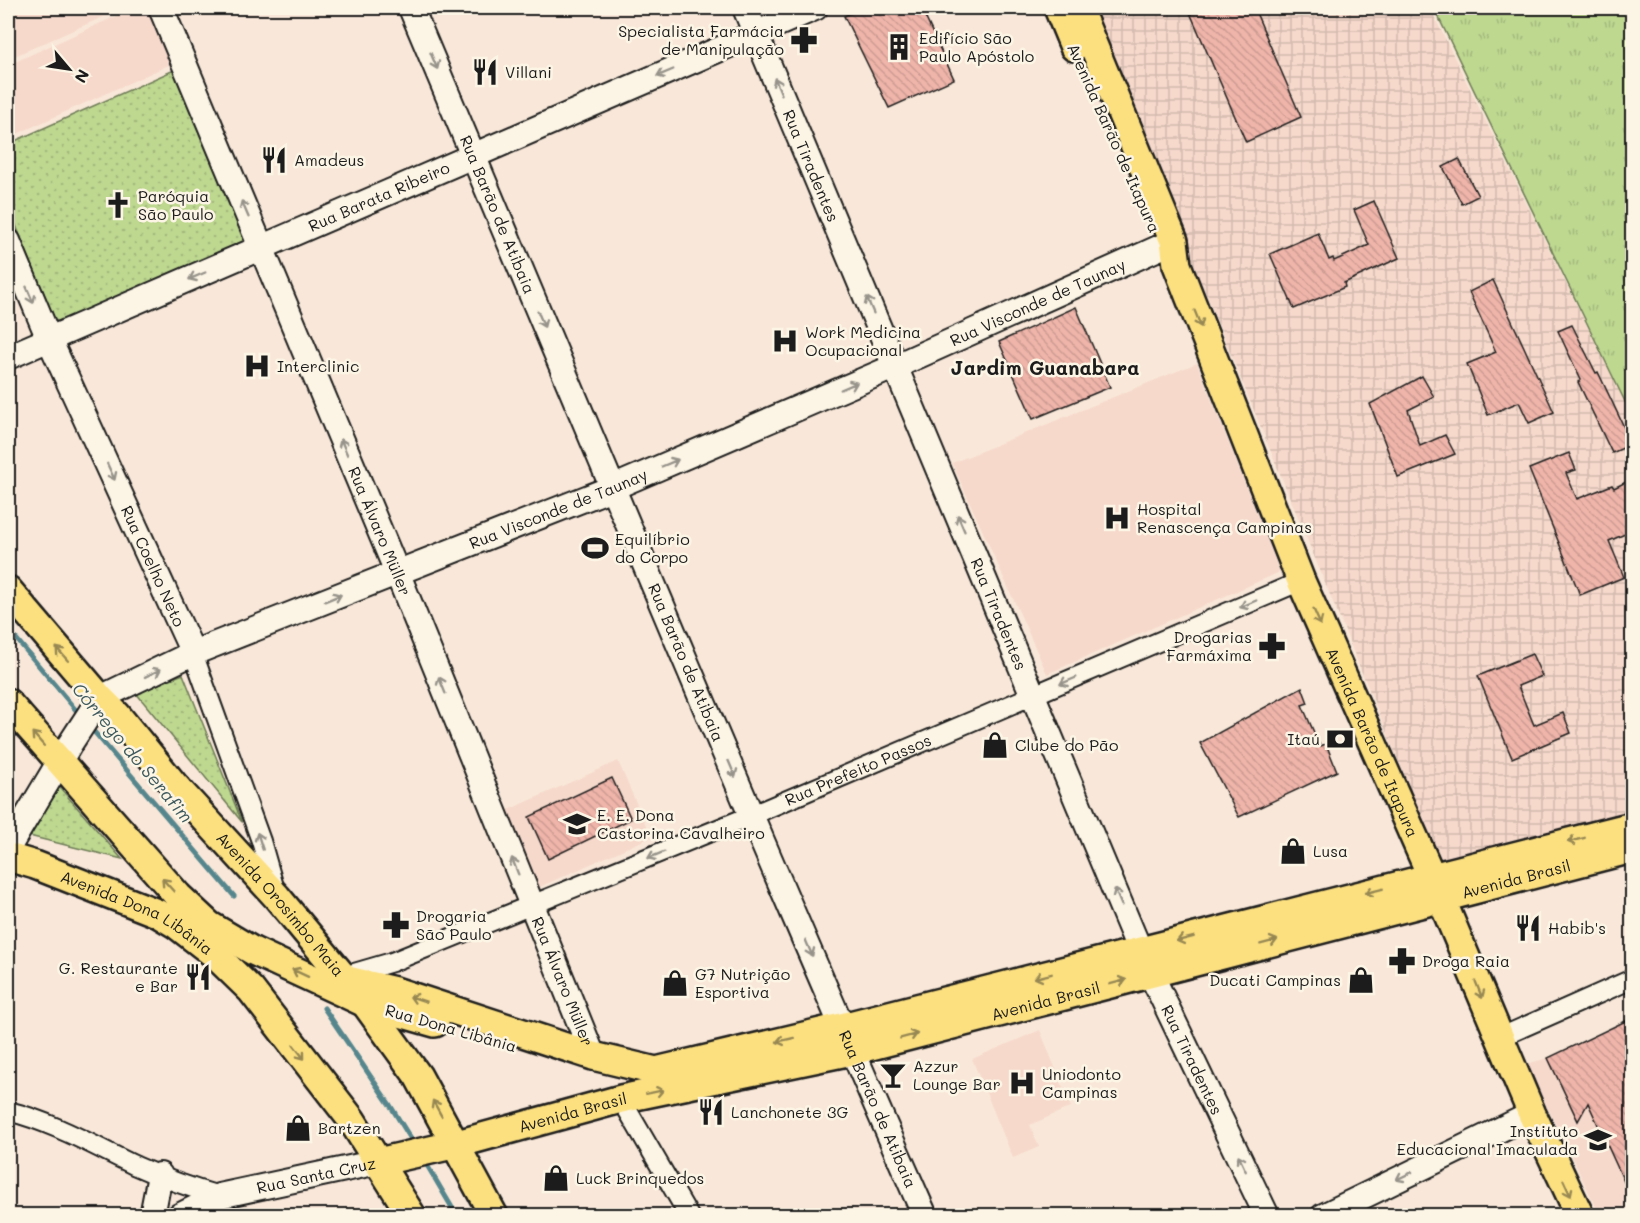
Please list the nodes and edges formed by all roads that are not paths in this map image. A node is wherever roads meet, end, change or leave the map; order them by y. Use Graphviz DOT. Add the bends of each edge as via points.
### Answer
graph roads {
  1 [pos="161,8"];
  2 [pos="411,8"];
  3 [pos="745,8"];
  4 [pos="815,8"];
  5 [pos="1058,8"];
  6 [pos="1078,8"];
  7 [pos="756,34"];
  8 [pos="474,156"];
  9 [pos="8,241"];
  10 [pos="261,248"];
  11 [pos="1171,251"];
  12 [pos="50,339"];
  13 [pos="8,357"];
  14 [pos="896,366"];
  15 [pos="612,488"];
  16 [pos="397,572"];
  17 [pos="1301,581"];
  18 [pos="8,590"];
  19 [pos="194,652"];
  20 [pos="1033,696"];
  21 [pos="8,703"];
  22 [pos="96,706"];
  23 [pos="65,753"];
  24 [pos="752,815"];
  25 [pos="1632,826"];
  26 [pos="8,848"];
  27 [pos="1632,849"];
  28 [pos="8,857"];
  29 [pos="8,877"];
  30 [pos="1436,887"];
  31 [pos="277,897"];
  32 [pos="531,906"];
  33 [pos="1146,962"];
  34 [pos="345,978"];
  35 [pos="1632,979"];
  36 [pos="244,983"];
  37 [pos="365,1003"];
  38 [pos="1499,1038"];
  39 [pos="847,1039"];
  40 [pos="593,1056"];
  41 [pos="656,1071"];
  42 [pos="621,1100"];
  43 [pos="8,1111"];
  44 [pos="1532,1114"];
  45 [pos="449,1145"];
  46 [pos="386,1160"];
  47 [pos="160,1175"];
  48 [pos="219,1196"];
  49 [pos="152,1215"];
  50 [pos="179,1215"];
  51 [pos="412,1215"];
  52 [pos="494,1215"];
  53 [pos="689,1215"];
  54 [pos="925,1215"];
  55 [pos="1267,1215"];
  56 [pos="1323,1215"];
  57 [pos="1580,1215"];
  10 -- 1 [label="street, Rua Álvaro Müller, one-way"];
  2 -- 8 [label="street, Rua Barão de Atibaia, one-way"];
  3 -- 7 [label="street, Rua Tiradentes"];
  4 -- 7 [label="street, Rua Barata Ribeiro"];
  5 -- 11 [label="main road, Avenida Barão de Itapura" via="1152,227"];
  6 -- 11 [label="main road, Avenida Barão de Itapura"];
  7 -- 8 [label="street, Rua Barata Ribeiro, one-way"];
  14 -- 7 [label="street, Rua Tiradentes, one-way"];
  8 -- 10 [label="street, Rua Barata Ribeiro"];
  8 -- 15 [label="street, Rua Barão de Atibaia, one-way"];
  9 -- 12 [label="street, Rua Coelho Neto, one-way"];
  10 -- 12 [label="street, Rua Barata Ribeiro, one-way"];
  16 -- 10 [label="street, Rua Álvaro Müller, one-way"];
  11 -- 14 [label="street, Rua Visconde de Taunay"];
  11 -- 17 [label="main road, Avenida Barão de Itapura, one-way"];
  12 -- 13 [label="street, Rua Barata Ribeiro"];
  12 -- 19 [label="street, Rua Coelho Neto, one-way"];
  15 -- 14 [label="street, Rua Visconde de Taunay, one-way"];
  20 -- 14 [label="street, Rua Tiradentes, one-way"];
  15 -- 16 [label="street, Rua Visconde de Taunay"];
  15 -- 24 [label="street, Rua Barão de Atibaia, one-way"];
  19 -- 16 [label="street, Rua Visconde de Taunay, one-way"];
  32 -- 16 [label="street, Rua Álvaro Müller, one-way"];
  17 -- 20 [label="street, Rua Prefeito Passos, one-way"];
  17 -- 30 [label="main road, Avenida Barão de Itapura, one-way"];
  22 -- 18 [label="main road, Avenida Orosimbo Maia, one-way"];
  22 -- 19 [label="street, Rua Visconde de Taunay, one-way"];
  31 -- 19 [label="street, Rua Coelho Neto, one-way"];
  20 -- 24 [label="street, Rua Prefeito Passos"];
  33 -- 20 [label="street, Rua Tiradentes, one-way"];
  23 -- 21 [label="main road, one-way"];
  22 -- 23 [label="street"];
  22 -- 31 [label="main road, Avenida Orosimbo Maia" via="117,715"];
  23 -- 26 [label="street"];
  37 -- 23 [label="main road, Rua Dona Libânia, one-way" via="253,951 209,925 178,896"];
  24 -- 32 [label="street, Rua Prefeito Passos, one-way"];
  24 -- 39 [label="street, Rua Barão de Atibaia, one-way"];
  25 -- 30 [label="main road, Avenida Brasil, one-way"];
  27 -- 30 [label="main road, Avenida Brasil"];
  28 -- 36 [label="main road, Avenida Dona Libânia" via="157,913 197,939"];
  29 -- 36 [label="main road" via="157,927"];
  30 -- 33 [label="main road, Avenida Brasil"];
  30 -- 38 [label="main road, Avenida Barão de Itapura, one-way"];
  31 -- 34 [label="main road, Avenida Orosimbo Maia"];
  32 -- 34 [label="street, Rua Prefeito Passos"];
  32 -- 40 [label="street, Rua Álvaro Müller"];
  33 -- 39 [label="main road, Avenida Brasil"];
  55 -- 33 [label="street, Rua Tiradentes, one-way"];
  34 -- 37 [label="main road, Avenida Orosimbo Maia"];
  40 -- 34 [label="main road, Rua Dona Libânia, one-way"];
  35 -- 38 [label="street"];
  36 -- 46 [label="main road, one-way"];
  37 -- 41 [label="main road, Rua Dona Libânia" via="605,1074 627,1076"];
  45 -- 37 [label="main road, Avenida Orosimbo Maia, one-way" via="418,1076"];
  38 -- 44 [label="main road, Avenida Barão de Itapura"];
  39 -- 41 [label="main road, Avenida Brasil, one-way"];
  42 -- 39 [label="main road, Avenida Brasil, one-way"];
  39 -- 54 [label="street, Rua Barão de Atibaia"];
  40 -- 41 [label="main road, Avenida Brasil"];
  42 -- 45 [label="main road, Avenida Brasil"];
  42 -- 53 [label="street"];
  43 -- 47 [label="street" via="64,1131"];
  44 -- 56 [label="street, one-way"];
  44 -- 57 [label="main road, Avenida Barão de Itapura, one-way"];
  45 -- 46 [label="main road, Rua Santa Cruz"];
  45 -- 52 [label="main road, Avenida Orosimbo Maia"];
  46 -- 48 [label="street, Rua Santa Cruz"];
  46 -- 51 [label="main road"];
  47 -- 48 [label="street"];
  47 -- 49 [label="street"];
  48 -- 50 [label="street, Rua Santa Cruz"];
}
